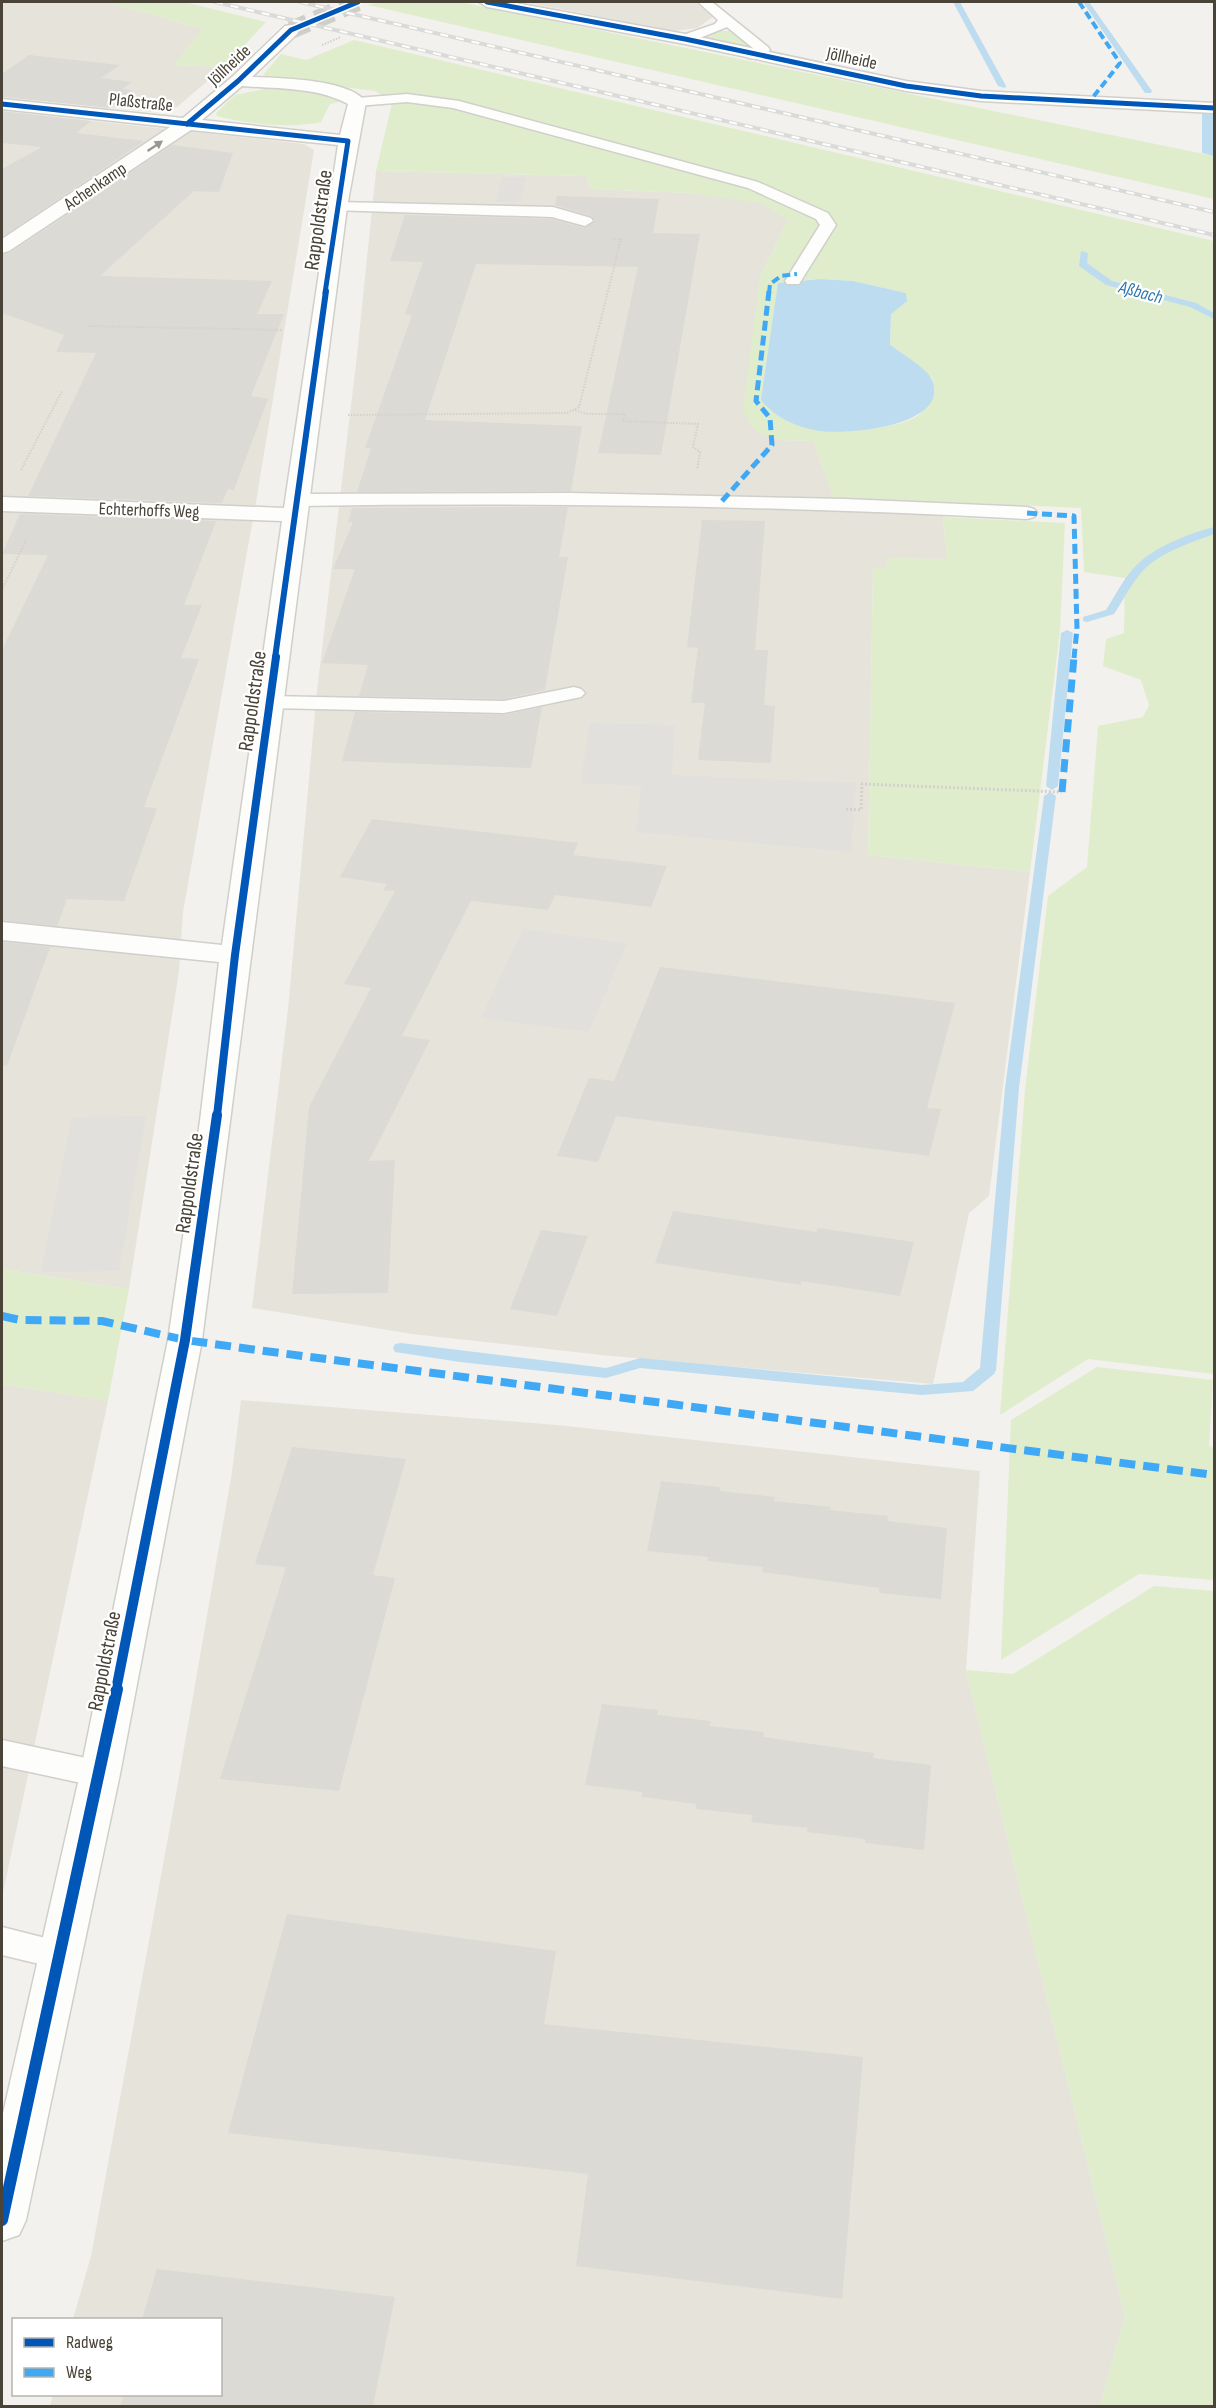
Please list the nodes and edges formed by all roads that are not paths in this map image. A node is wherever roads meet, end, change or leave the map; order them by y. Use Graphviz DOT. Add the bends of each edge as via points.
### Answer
graph roads {
  1 [pos="487,2"];
  2 [pos="704,2"];
  3 [pos="724,20"];
  4 [pos="291,30"];
  5 [pos="685,39"];
  6 [pos="754,55"];
  7 [pos="238,81"];
  8 [pos="357,102"];
  9 [pos="2,104"];
  10 [pos="1215,108"];
  11 [pos="188,124"];
  12 [pos="348,141"];
  13 [pos="337,207"];
  14 [pos="585,221"];
  15 [pos="2,247"];
  16 [pos="793,281"];
  17 [pos="3,504"];
  18 [pos="296,507"];
  19 [pos="1027,513"];
  20 [pos="574,693"];
  21 [pos="270,702"];
  22 [pos="2,931"];
  23 [pos="235,955"];
  24 [pos="2,1754"];
  25 [pos="100,1774"];
  26 [pos="2,1941"];
  27 [pos="60,1955"];
  28 [pos="2,2220"];
  1 -- 5 [label="street, Jöllheide"];
  2 -- 3 [label="lane"];
  3 -- 5 [label="lane" via="720,27"];
  3 -- 6 [label="lane" via="763,50"];
  4 -- 7 [label="street, Jöllheide"];
  5 -- 6 [label="street, Jöllheide"];
  6 -- 10 [label="street, Jöllheide" via="906,86 981,96"];
  7 -- 8 [label="street" via="328,90"];
  7 -- 11 [label="street, Jöllheide"];
  8 -- 12 [label="street, Rappoldstraße"];
  8 -- 16 [label="lane" via="407,98 454,104 753,185 822,216 828,225"];
  9 -- 11 [label="street, Plaßstraße"];
  11 -- 12 [label="street, Plaßstraße"];
  15 -- 11 [label="street, Achenkamp, one-way"];
  12 -- 13 [label="street, Rappoldstraße"];
  13 -- 14 [label="lane" via="534,210"];
  13 -- 18 [label="street, Rappoldstraße"];
  17 -- 18 [label="street, Echterhoffs Weg"];
  18 -- 19 [label="lane" via="476,496 885,505"];
  18 -- 21 [label="street, Rappoldstraße"];
  20 -- 21 [label="lane" via="504,707"];
  21 -- 23 [label="street, Rappoldstraße"];
  22 -- 23 [label="street"];
  23 -- 25 [label="street, Rappoldstraße" via="184,1340"];
  24 -- 25 [label="lane"];
  25 -- 27 [label="street, Rappoldstraße"];
  26 -- 27 [label="lane"];
  27 -- 28 [label="street, Rappoldstraße"];
}
